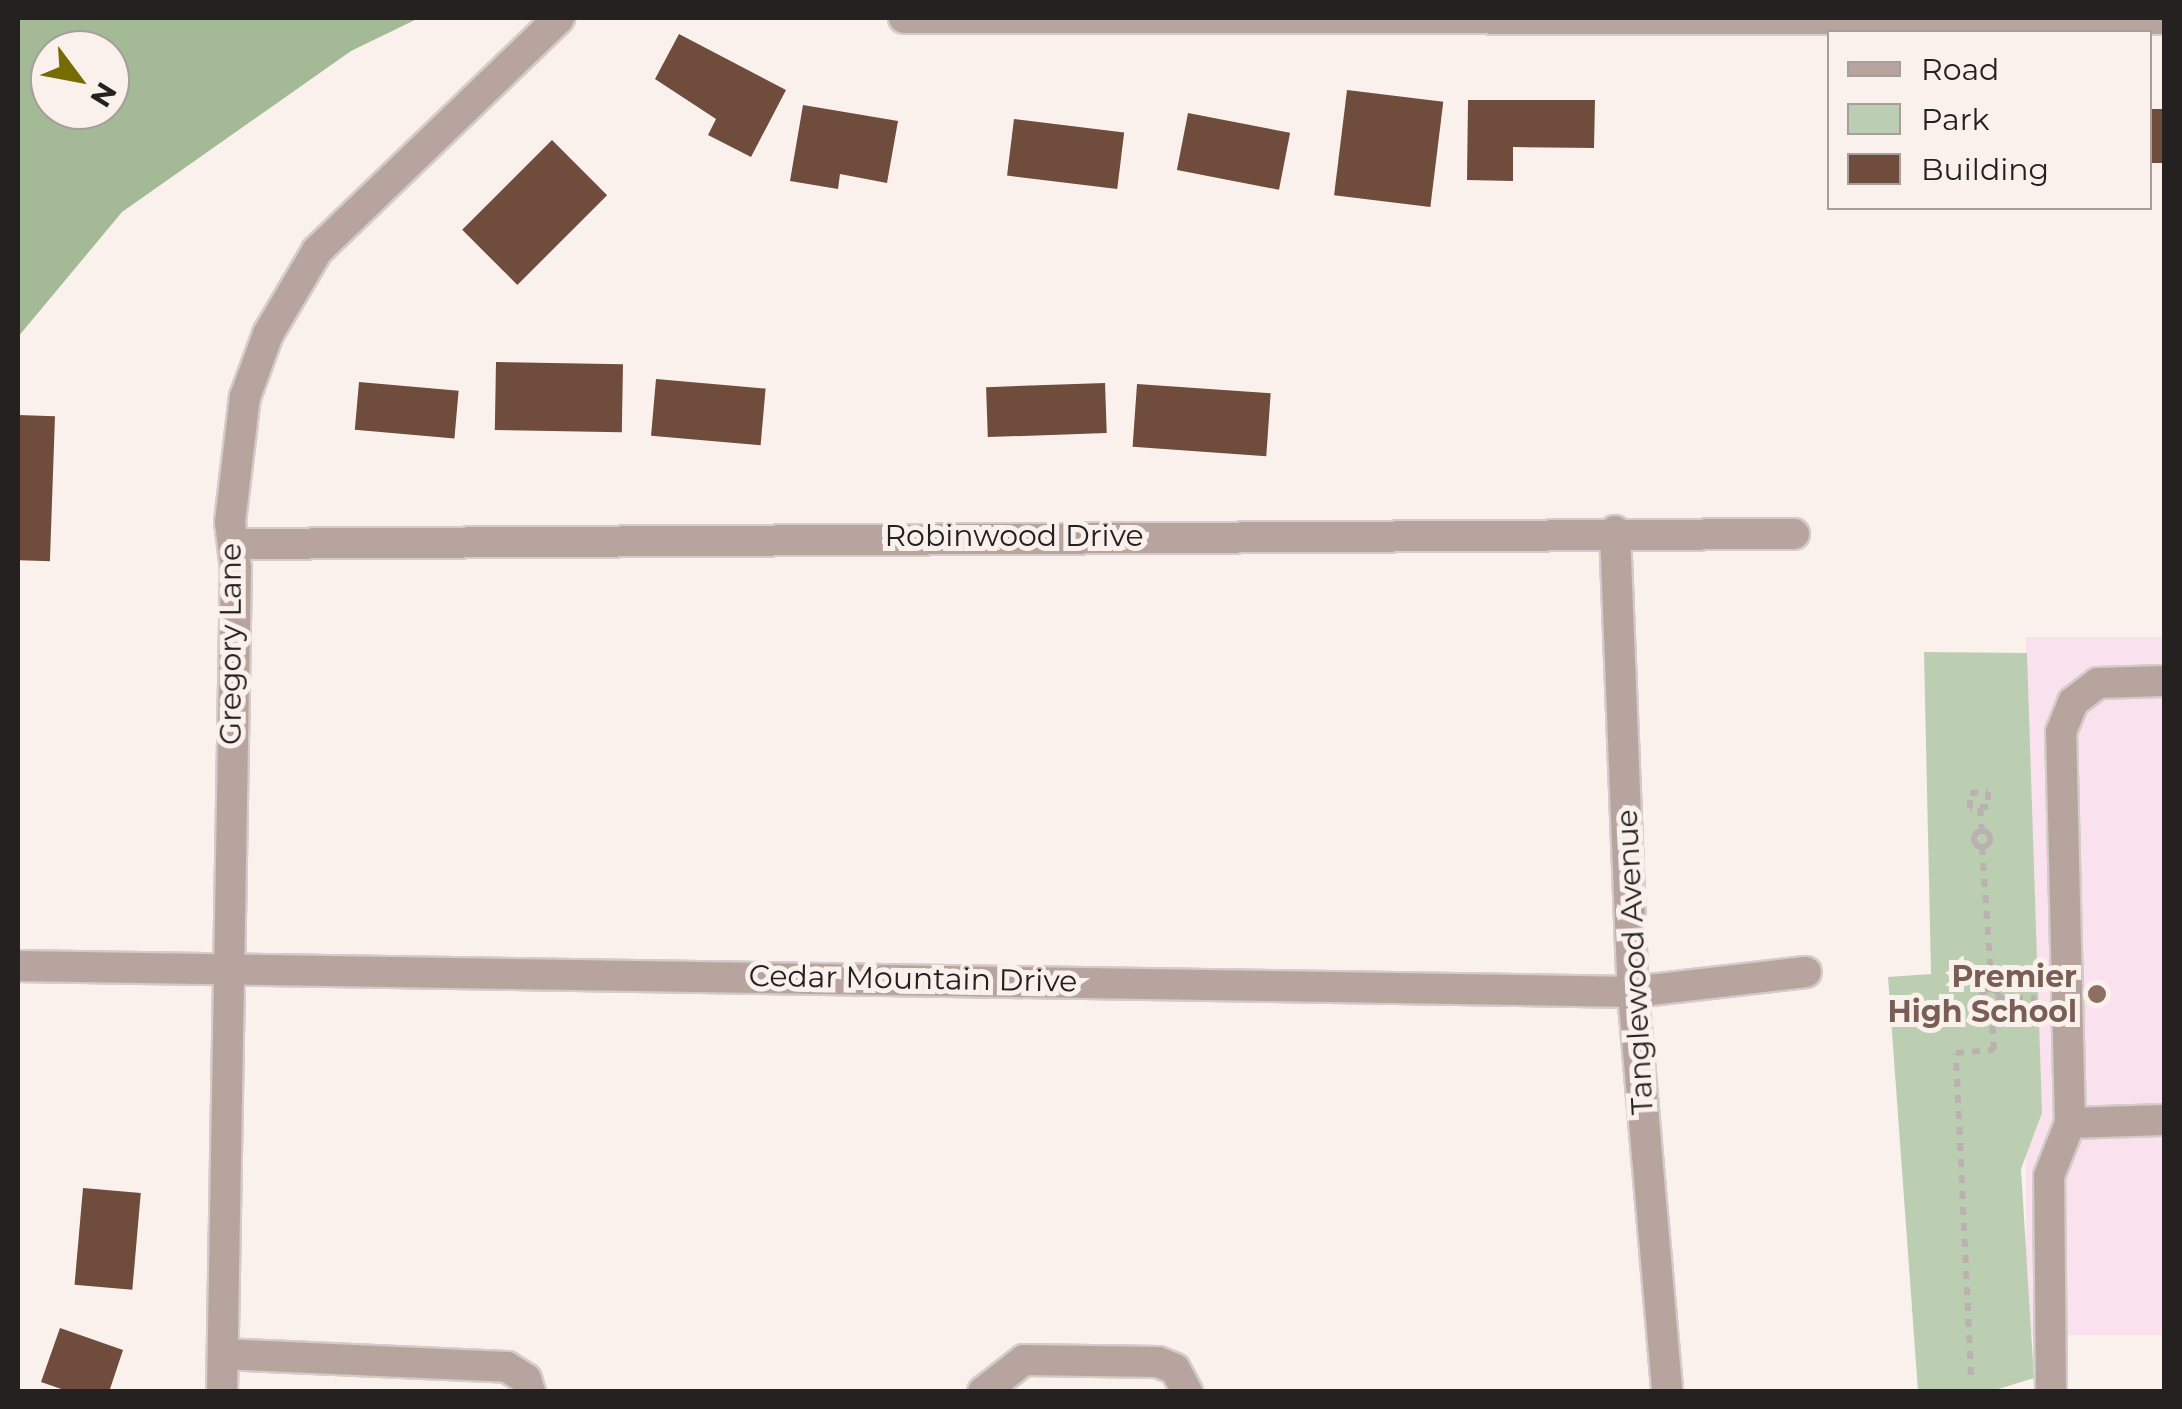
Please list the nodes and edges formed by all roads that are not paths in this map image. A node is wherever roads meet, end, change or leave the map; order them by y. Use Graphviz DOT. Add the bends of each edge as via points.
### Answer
graph roads {
  1 [pos="559,18"];
  2 [pos="904,18"];
  3 [pos="1305,19"];
  4 [pos="2164,19"];
  5 [pos="1615,531"];
  6 [pos="1794,534"];
  7 [pos="233,544"];
  8 [pos="2164,681"];
  9 [pos="18,966"];
  10 [pos="228,970"];
  11 [pos="1806,972"];
  12 [pos="1633,992"];
  13 [pos="2164,1120"];
  14 [pos="2070,1124"];
  15 [pos="223,1354"];
  16 [pos="222,1392"];
  17 [pos="530,1392"];
  18 [pos="983,1392"];
  19 [pos="1186,1392"];
  20 [pos="1666,1392"];
  21 [pos="2051,1392"];
  1 -- 7 [label="street, Gregory Lane" via="351,212 288,295 245,397 234,455"];
  2 -- 3 [label="street"];
  3 -- 4 [label="street"];
  5 -- 6 [label="street, Robinwood Drive"];
  5 -- 7 [label="street, Robinwood Drive"];
  5 -- 12 [label="street, Tanglewood Avenue"];
  7 -- 10 [label="street, Gregory Lane"];
  8 -- 14 [label="street" via="2098,683 2073,702 2062,732"];
  9 -- 10 [label="street, Cedar Mountain Drive"];
  10 -- 12 [label="street, Cedar Mountain Drive"];
  10 -- 15 [label="street, Gregory Lane"];
  11 -- 12 [label="street, Cedar Mountain Drive"];
  12 -- 20 [label="street, Tanglewood Avenue"];
  13 -- 14 [label="street"];
  14 -- 21 [label="street" via="2049,1176"];
  15 -- 16 [label="street, Gregory Lane"];
  15 -- 17 [label="street" via="506,1368 526,1379"];
  18 -- 19 [label="street" via="1024,1360 1158,1362 1176,1370"];
}
